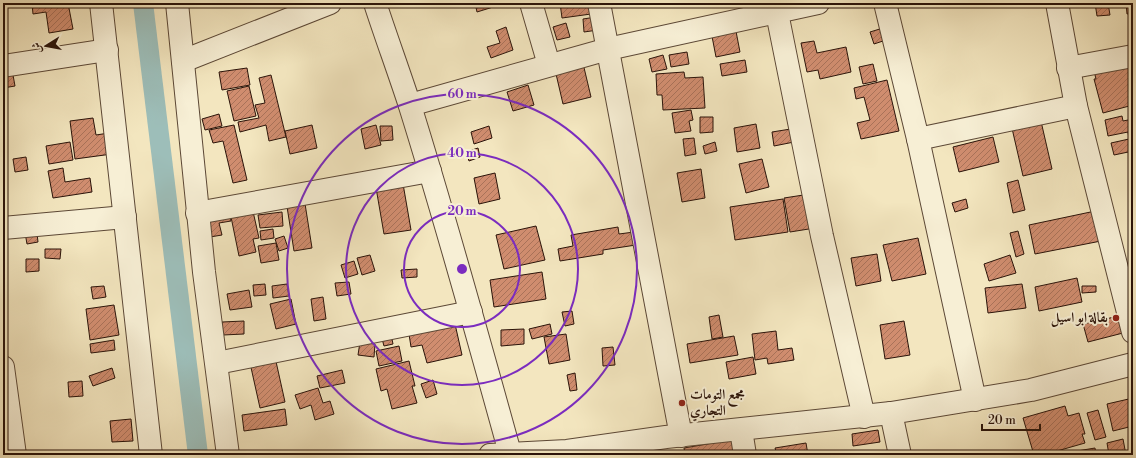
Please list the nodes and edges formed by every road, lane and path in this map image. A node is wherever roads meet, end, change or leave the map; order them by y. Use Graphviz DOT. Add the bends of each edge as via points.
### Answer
graph roads {
  1 [pos="101,3"];
  2 [pos="177,3"];
  3 [pos="330,3"];
  4 [pos="375,3"];
  5 [pos="532,3"];
  6 [pos="599,3"];
  7 [pos="818,3"];
  8 [pos="885,3"];
  9 [pos="1057,3"];
  10 [pos="775,7"];
  11 [pos="608,49"];
  12 [pos="107,50"];
  13 [pos="1133,56"];
  14 [pos="183,61"];
  15 [pos="549,65"];
  16 [pos="3,66"];
  17 [pos="1068,68"];
  18 [pos="410,105"];
  19 [pos="1076,106"];
  20 [pos="918,139"];
  21 [pos="430,171"];
  22 [pos="197,213"];
  23 [pos="125,216"];
  24 [pos="3,228"];
  25 [pos="471,312"];
  26 [pos="1133,332"];
  27 [pos="217,363"];
  28 [pos="1133,364"];
  29 [pos="3,368"];
  30 [pos="975,400"];
  31 [pos="890,413"];
  32 [pos="864,417"];
  33 [pos="741,430"];
  34 [pos="672,443"];
  35 [pos="568,453"];
  36 [pos="500,454"];
  37 [pos="15,455"];
  38 [pos="150,455"];
  39 [pos="228,455"];
  40 [pos="745,455"];
  41 [pos="900,455"];
  1 -- 12 [label="street"];
  2 -- 14 [label="street"];
  3 -- 14 [label="street"];
  4 -- 18 [label="street"];
  5 -- 15 [label="street"];
  6 -- 11 [label="street"];
  7 -- 10 [label="street"];
  8 -- 20 [label="street"];
  9 -- 17 [label="street"];
  10 -- 11 [label="street"];
  10 -- 32 [label="street" via="822,236"];
  11 -- 15 [label="street"];
  11 -- 34 [label="street"];
  12 -- 16 [label="street"];
  12 -- 23 [label="street"];
  13 -- 17 [label="street"];
  14 -- 22 [label="street"];
  15 -- 18 [label="street"];
  17 -- 19 [label="street"];
  18 -- 21 [label="street"];
  19 -- 20 [label="street"];
  19 -- 26 [label="street"];
  20 -- 30 [label="street"];
  21 -- 22 [label="street"];
  21 -- 25 [label="street"];
  22 -- 27 [label="street"];
  23 -- 24 [label="street"];
  23 -- 38 [label="street"];
  25 -- 27 [label="street"];
  25 -- 36 [label="street"];
  27 -- 39 [label="street"];
  28 -- 30 [label="street" via="1031,390"];
  29 -- 37 [label="street"];
  30 -- 31 [label="street"];
  31 -- 32 [label="street"];
  31 -- 41 [label="street"];
  32 -- 33 [label="street"];
  33 -- 34 [label="street"];
  33 -- 40 [label="street"];
  34 -- 35 [label="street"];
  35 -- 36 [label="street"];
}
